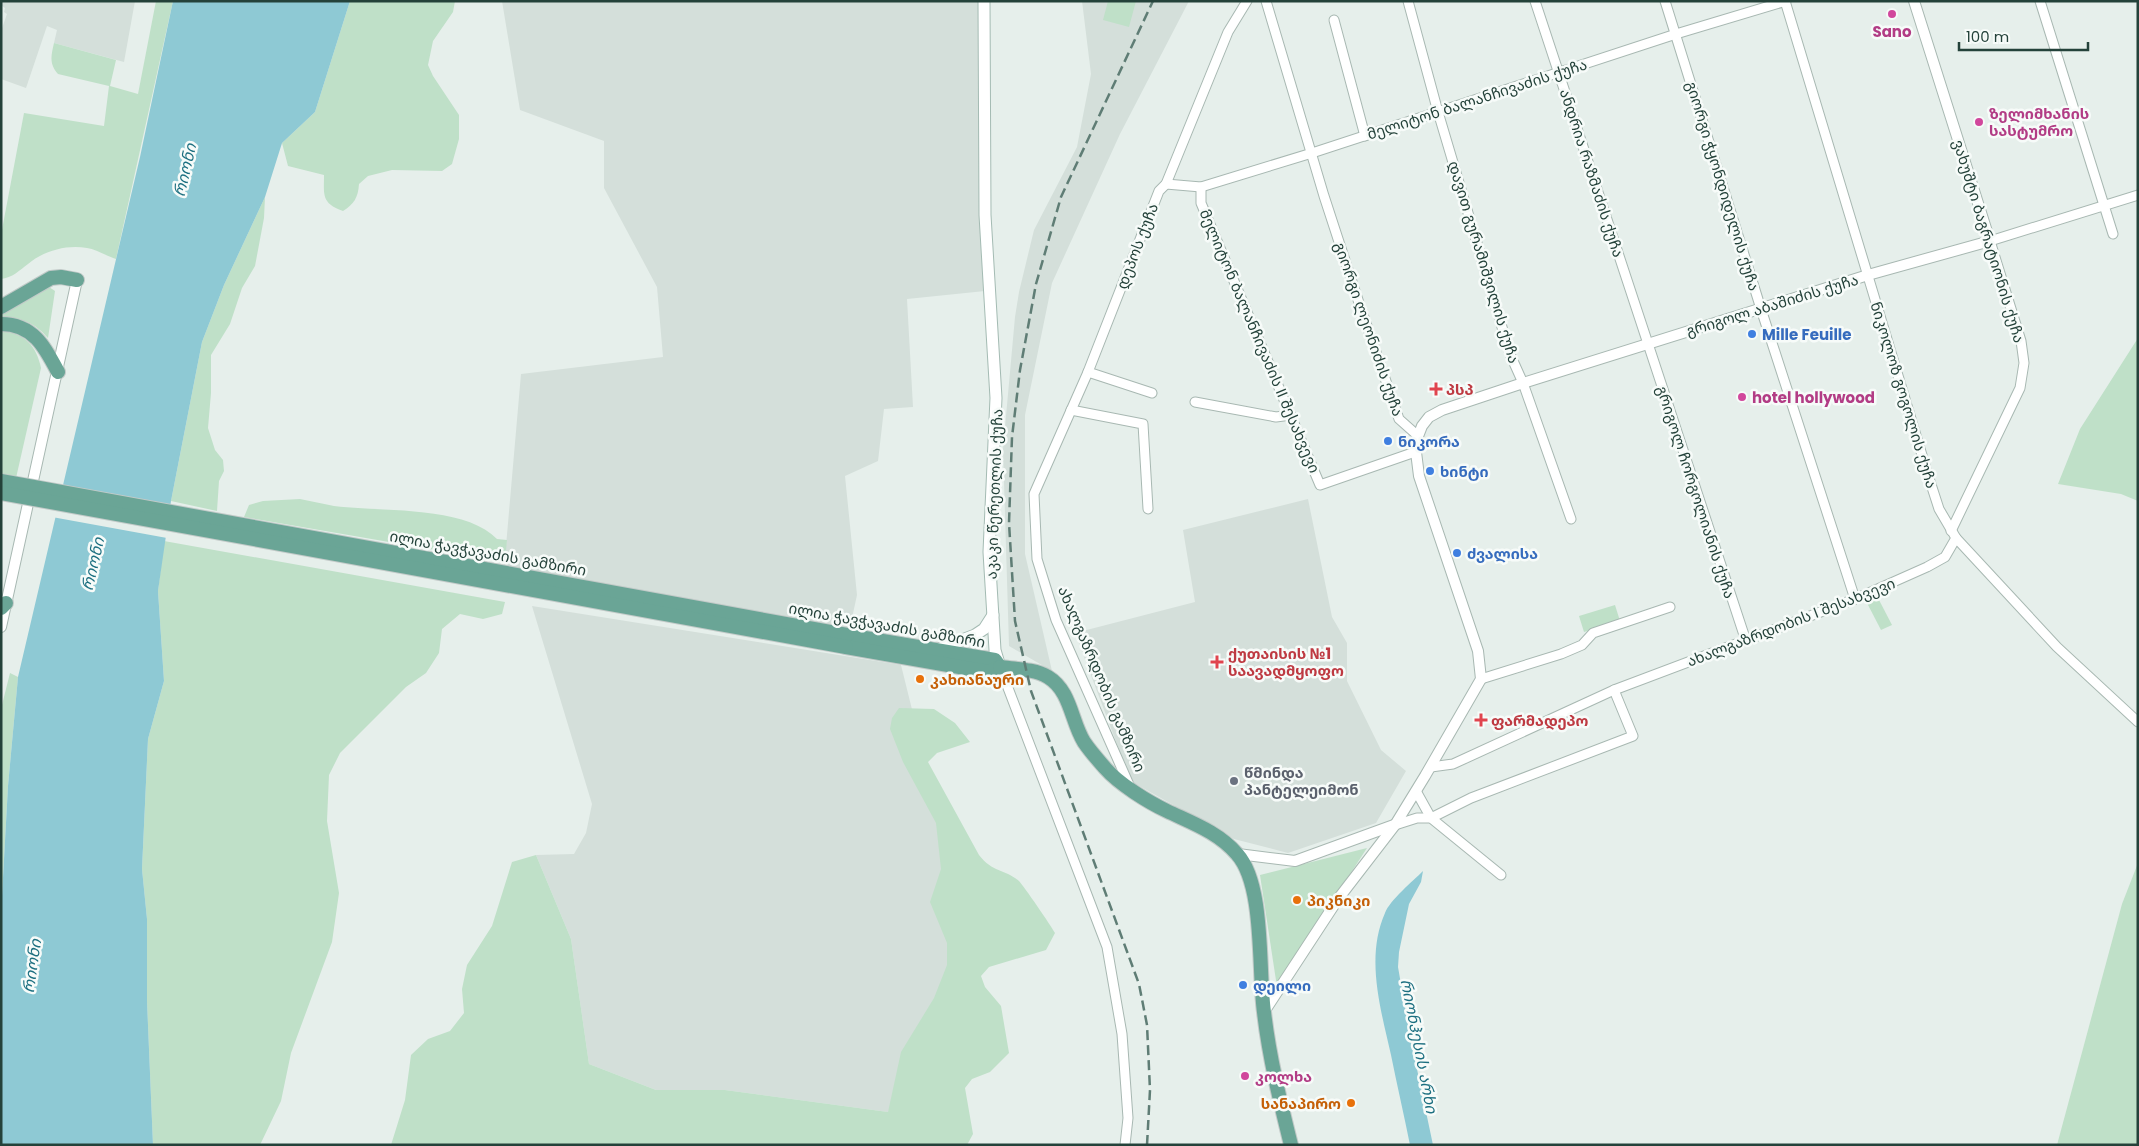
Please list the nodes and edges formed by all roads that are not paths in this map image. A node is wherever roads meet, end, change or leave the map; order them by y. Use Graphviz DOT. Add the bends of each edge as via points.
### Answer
graph roads {
  1 [pos="984,1"];
  2 [pos="1247,1"];
  3 [pos="1266,1"];
  4 [pos="1408,1"];
  5 [pos="1535,1"];
  6 [pos="1665,1"];
  7 [pos="1786,1"];
  8 [pos="1914,1"];
  9 [pos="2040,1"];
  10 [pos="1334,20"];
  11 [pos="1676,34"];
  12 [pos="1559,72"];
  13 [pos="1438,112"];
  14 [pos="1365,136"];
  15 [pos="1312,153"];
  16 [pos="1166,184"];
  17 [pos="1201,187"];
  18 [pos="2138,195"];
  19 [pos="2104,206"];
  20 [pos="2113,234"];
  21 [pos="1990,241"];
  22 [pos="1868,276"];
  23 [pos="77,280"];
  24 [pos="1,307"];
  25 [pos="1761,309"];
  26 [pos="1,324"];
  27 [pos="1647,344"];
  28 [pos="58,372"];
  29 [pos="1088,372"];
  30 [pos="1523,382"];
  31 [pos="1152,393"];
  32 [pos="1195,402"];
  33 [pos="1071,410"];
  34 [pos="1291,416"];
  35 [pos="1417,435"];
  36 [pos="1415,452"];
  37 [pos="1,481"];
  38 [pos="1,493"];
  39 [pos="1034,494"];
  40 [pos="1148,509"];
  41 [pos="1571,518"];
  42 [pos="1954,534"];
  43 [pos="1855,599"];
  44 [pos="4,606"];
  45 [pos="1670,607"];
  46 [pos="993,615"];
  47 [pos="1,627"];
  48 [pos="846,641"];
  49 [pos="1746,641"];
  50 [pos="936,650"];
  51 [pos="1000,667"];
  52 [pos="1480,679"];
  53 [pos="1614,690"];
  54 [pos="2138,722"];
  55 [pos="1430,768"];
  56 [pos="1130,788"];
  57 [pos="1416,792"];
  58 [pos="1431,818"];
  59 [pos="1395,825"];
  60 [pos="1238,854"];
  61 [pos="1501,874"];
  62 [pos="1264,1012"];
  63 [pos="1125,1145"];
  64 [pos="1291,1145"];
  1 -- 46 [label="main road, აკაკი წერეთლის ქუჩა" via="985,214 996,398 989,552"];
  2 -- 16 [label="street, დეპოს ქუჩა" via="1228,32"];
  3 -- 15 [label="street, გიორგი ლეონიძის ქუჩა"];
  4 -- 13 [label="street, დავით გურამიშვილის ქუჩა"];
  5 -- 12 [label="street, ანდრია რაზმაძის ქუჩა"];
  6 -- 11 [label="street, გიორგი ჭყონდიდელის ქუჩა"];
  7 -- 11 [label="street, მელიტონ ბალანჩივაძის ქუჩა"];
  7 -- 22 [label="street, ნიკოლოზ გოგოლის ქუჩა"];
  8 -- 21 [label="street, ვახუშტი ბაგრატიონის ქუჩა"];
  9 -- 19 [label="street"];
  10 -- 14 [label="street"];
  11 -- 12 [label="street, მელიტონ ბალანჩივაძის ქუჩა"];
  11 -- 25 [label="street, გიორგი ჭყონდიდელის ქუჩა"];
  12 -- 13 [label="street, მელიტონ ბალანჩივაძის ქუჩა"];
  12 -- 27 [label="street, ანდრია რაზმაძის ქუჩა"];
  13 -- 14 [label="street, მელიტონ ბალანჩივაძის ქუჩა"];
  13 -- 30 [label="street, დავით გურამიშვილის ქუჩა" via="1510,354"];
  14 -- 15 [label="street, მელიტონ ბალანჩივაძის ქუჩა"];
  15 -- 17 [label="street, მელიტონ ბალანჩივაძის ქუჩა"];
  15 -- 35 [label="street, გიორგი ლეონიძის ქუჩა" via="1354,288 1400,419"];
  16 -- 17 [label="street, მელიტონ ბალანჩივაძის ქუჩა"];
  16 -- 29 [label="street, დეპოს ქუჩა" via="1159,191"];
  17 -- 34 [label="street, მელიტონ ბალანჩივაძის II შესახვევი" via="1201,203"];
  18 -- 19 [label="street, გრიგოლ აბაშიძის ქუჩა"];
  19 -- 20 [label="street"];
  19 -- 21 [label="street, გრიგოლ აბაშიძის ქუჩა"];
  21 -- 22 [label="street, გრიგოლ აბაშიძის ქუჩა"];
  21 -- 42 [label="street, ვახუშტი ბაგრატიონის ქუჩა" via="2021,341 2024,363 2020,388"];
  22 -- 25 [label="street, გრიგოლ აბაშიძის ქუჩა"];
  22 -- 42 [label="street, ნიკოლოზ გოგოლის ქუჩა" via="1939,509"];
  23 -- 24 [label="main road" via="51,278"];
  23 -- 28 [label="street"];
  25 -- 27 [label="street, გრიგოლ აბაშიძის ქუჩა"];
  25 -- 43 [label="street, გიორგი ჭყონდიდელის ქუჩა"];
  26 -- 28 [label="main road" via="11,324 36,336"];
  27 -- 30 [label="street, გრიგოლ აბაშიძის ქუჩა"];
  27 -- 49 [label="street, გრიგოლ ჩორგოლიანის ქუჩა"];
  28 -- 44 [label="street"];
  29 -- 31 [label="street"];
  29 -- 33 [label="street, დეპოს ქუჩა"];
  30 -- 35 [label="street, გრიგოლ აბაშიძის ქუჩა" via="1442,410 1430,418"];
  30 -- 41 [label="street, დავით გურამიშვილის ქუჩა"];
  32 -- 34 [label="street" via="1276,417"];
  33 -- 39 [label="street, დეპოს ქუჩა"];
  33 -- 40 [label="street" via="1142,424"];
  34 -- 36 [label="street, მელიტონ ბალანჩივაძის II შესახვევი" via="1320,485"];
  35 -- 36 [label="street"];
  36 -- 52 [label="street" via="1423,494 1478,651"];
  37 -- 48 [label="main road, ილია ჭავჭავაძის გამზირი, bridge"];
  38 -- 48 [label="main road, ილია ჭავჭავაძის გამზირი, bridge"];
  39 -- 56 [label="street, ახალგაზრდობის გამზირი" via="1037,558 1056,620"];
  42 -- 43 [label="street, ახალგაზრდობის I შესახვევი" via="1945,557"];
  42 -- 54 [label="street, ნიკოლოზ გოგოლის ქუჩა" via="2057,647"];
  43 -- 49 [label="street, ახალგაზრდობის I შესახვევი"];
  44 -- 47 [label="street"];
  45 -- 52 [label="street" via="1593,634 1582,645 1561,654"];
  46 -- 50 [label="main road" via="984,629 975,635"];
  46 -- 51 [label="main road, აკაკი წერეთლის ქუჩა" via="995,650"];
  48 -- 50 [label="main road, ილია ჭავჭავაძის გამზირი"];
  48 -- 51 [label="main road, ილია ჭავჭავაძის გამზირი" via="988,672"];
  49 -- 53 [label="street, ახალგაზრდობის I შესახვევი"];
  50 -- 51 [label="main road, ილია ჭავჭავაძის გამზირი" via="995,660"];
  51 -- 56 [label="main road, ახალგაზრდობის გამზირი" via="1041,674 1054,681 1065,695 1084,742 1113,776"];
  51 -- 63 [label="street, აკაკი წერეთლის ქუჩა" via="1107,948 1122,1034 1128,1118"];
  52 -- 55 [label="street"];
  53 -- 55 [label="street, ახალგაზრდობის I შესახვევი" via="1453,764"];
  53 -- 58 [label="street" via="1633,736 1471,798"];
  55 -- 57 [label="street"];
  56 -- 60 [label="main road, ახალგაზრდობის გამზირი" via="1165,811 1220,838"];
  57 -- 58 [label="street"];
  57 -- 59 [label="street"];
  58 -- 59 [label="street" via="1417,818"];
  58 -- 61 [label="street"];
  59 -- 60 [label="street" via="1295,860"];
  59 -- 62 [label="street" via="1338,899"];
  60 -- 62 [label="main road, ახალგაზრდობის გამზირი" via="1249,871 1255,897"];
  62 -- 64 [label="main road, ახალგაზრდობის გამზირი"];
}
